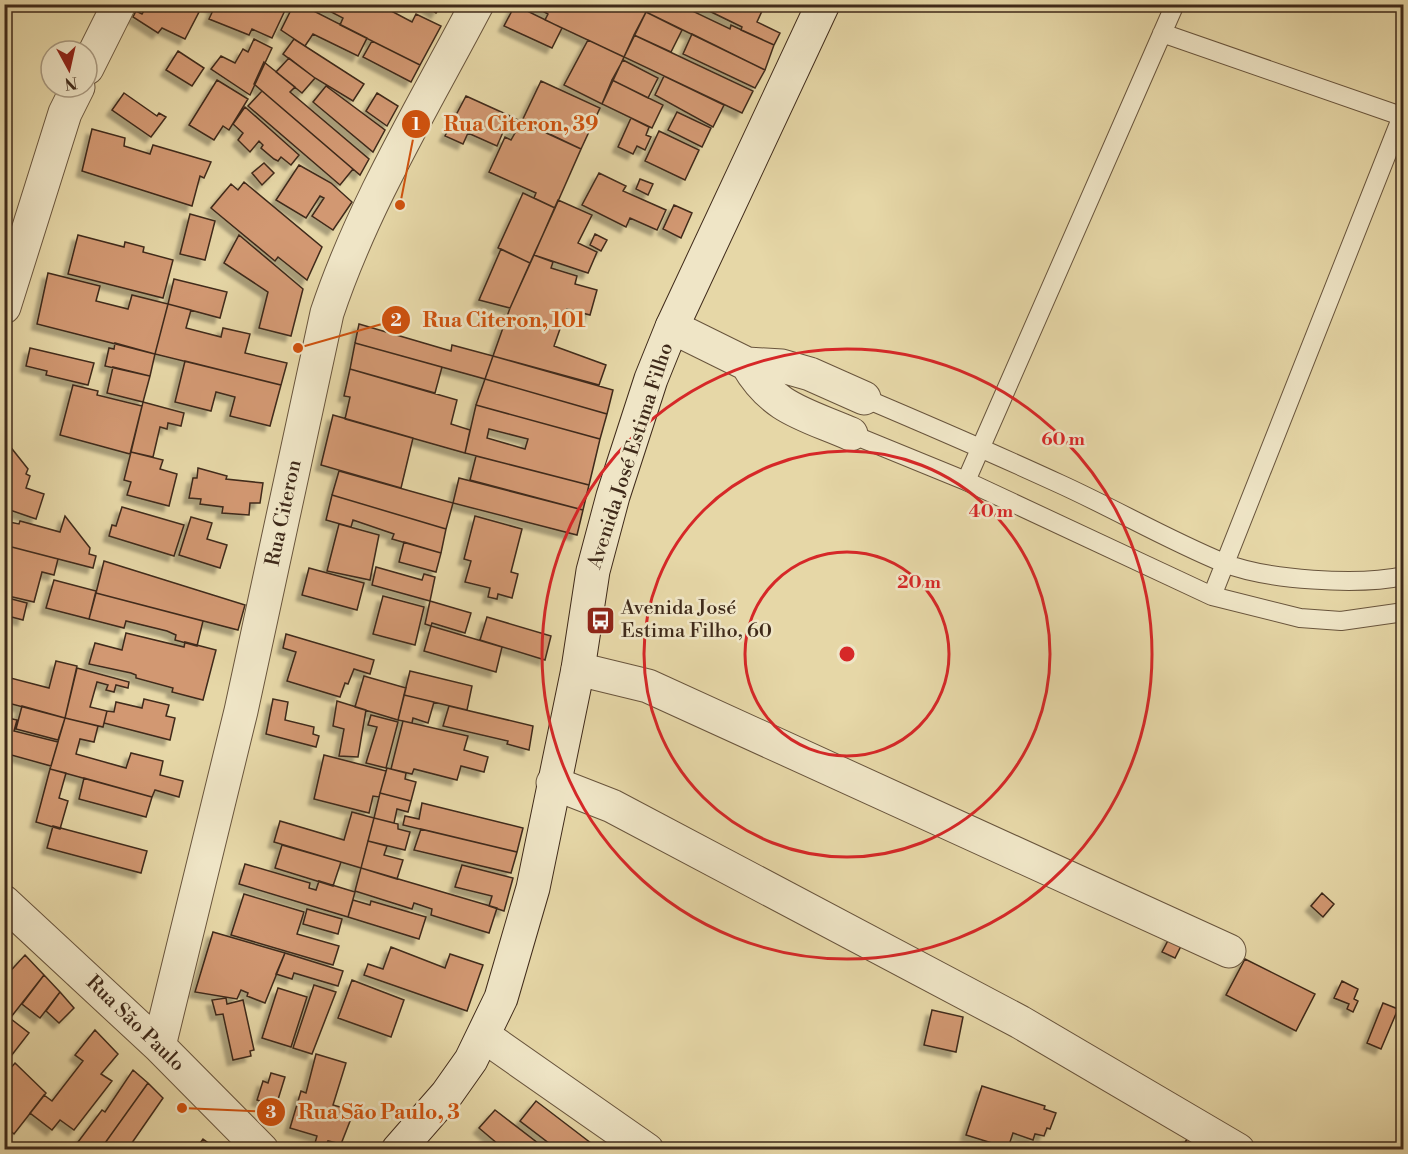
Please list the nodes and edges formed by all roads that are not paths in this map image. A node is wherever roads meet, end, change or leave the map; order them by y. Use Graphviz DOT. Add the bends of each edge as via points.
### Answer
graph roads {
  1 [pos="119,4"];
  2 [pos="477,4"];
  3 [pos="823,4"];
  4 [pos="1175,4"];
  5 [pos="1162,33"];
  6 [pos="99,44"];
  7 [pos="72,99"];
  8 [pos="1403,117"];
  9 [pos="4,307"];
  10 [pos="672,327"];
  11 [pos="747,364"];
  12 [pos="864,398"];
  13 [pos="850,434"];
  14 [pos="979,447"];
  15 [pos="966,481"];
  16 [pos="1225,563"];
  17 [pos="1404,576"];
  18 [pos="1212,596"];
  19 [pos="1404,612"];
  20 [pos="578,669"];
  21 [pos="553,783"];
  22 [pos="4,902"];
  23 [pos="1229,951"];
  24 [pos="484,1036"];
  25 [pos="159,1046"];
  26 [pos="262,1149"];
  27 [pos="398,1149"];
  28 [pos="647,1149"];
  29 [pos="1238,1149"];
  1 -- 6 [label="street"];
  2 -- 25 [label="street, Rua Citeron" via="368,212 344,263 327,314 241,711"];
  3 -- 10 [label="street, Avenida José Estima Filho"];
  4 -- 5 [label="lane"];
  5 -- 8 [label="lane"];
  5 -- 14 [label="lane"];
  7 -- 9 [label="street"];
  8 -- 16 [label="lane"];
  10 -- 11 [label="street"];
  10 -- 20 [label="street, Avenida José Estima Filho" via="610,507 593,571"];
  11 -- 12 [label="street" via="782,366 810,374"];
  11 -- 13 [label="street" via="760,386 782,404"];
  12 -- 14 [label="lane"];
  13 -- 15 [label="lane"];
  14 -- 15 [label="lane"];
  14 -- 16 [label="lane"];
  15 -- 18 [label="lane"];
  16 -- 17 [label="lane" via="1267,574 1342,580"];
  16 -- 18 [label="lane"];
  18 -- 19 [label="lane" via="1300,618 1341,621"];
  20 -- 21 [label="street, Avenida José Estima Filho"];
  20 -- 23 [label="street" via="648,686"];
  21 -- 24 [label="street, Avenida José Estima Filho" via="517,949"];
  21 -- 29 [label="street" via="612,806 1010,1016"];
  22 -- 25 [label="street, Rua São Paulo"];
  24 -- 27 [label="street, Avenida José Estima Filho" via="447,1094"];
  24 -- 28 [label="street"];
  25 -- 26 [label="street, Rua São Paulo"];
}
